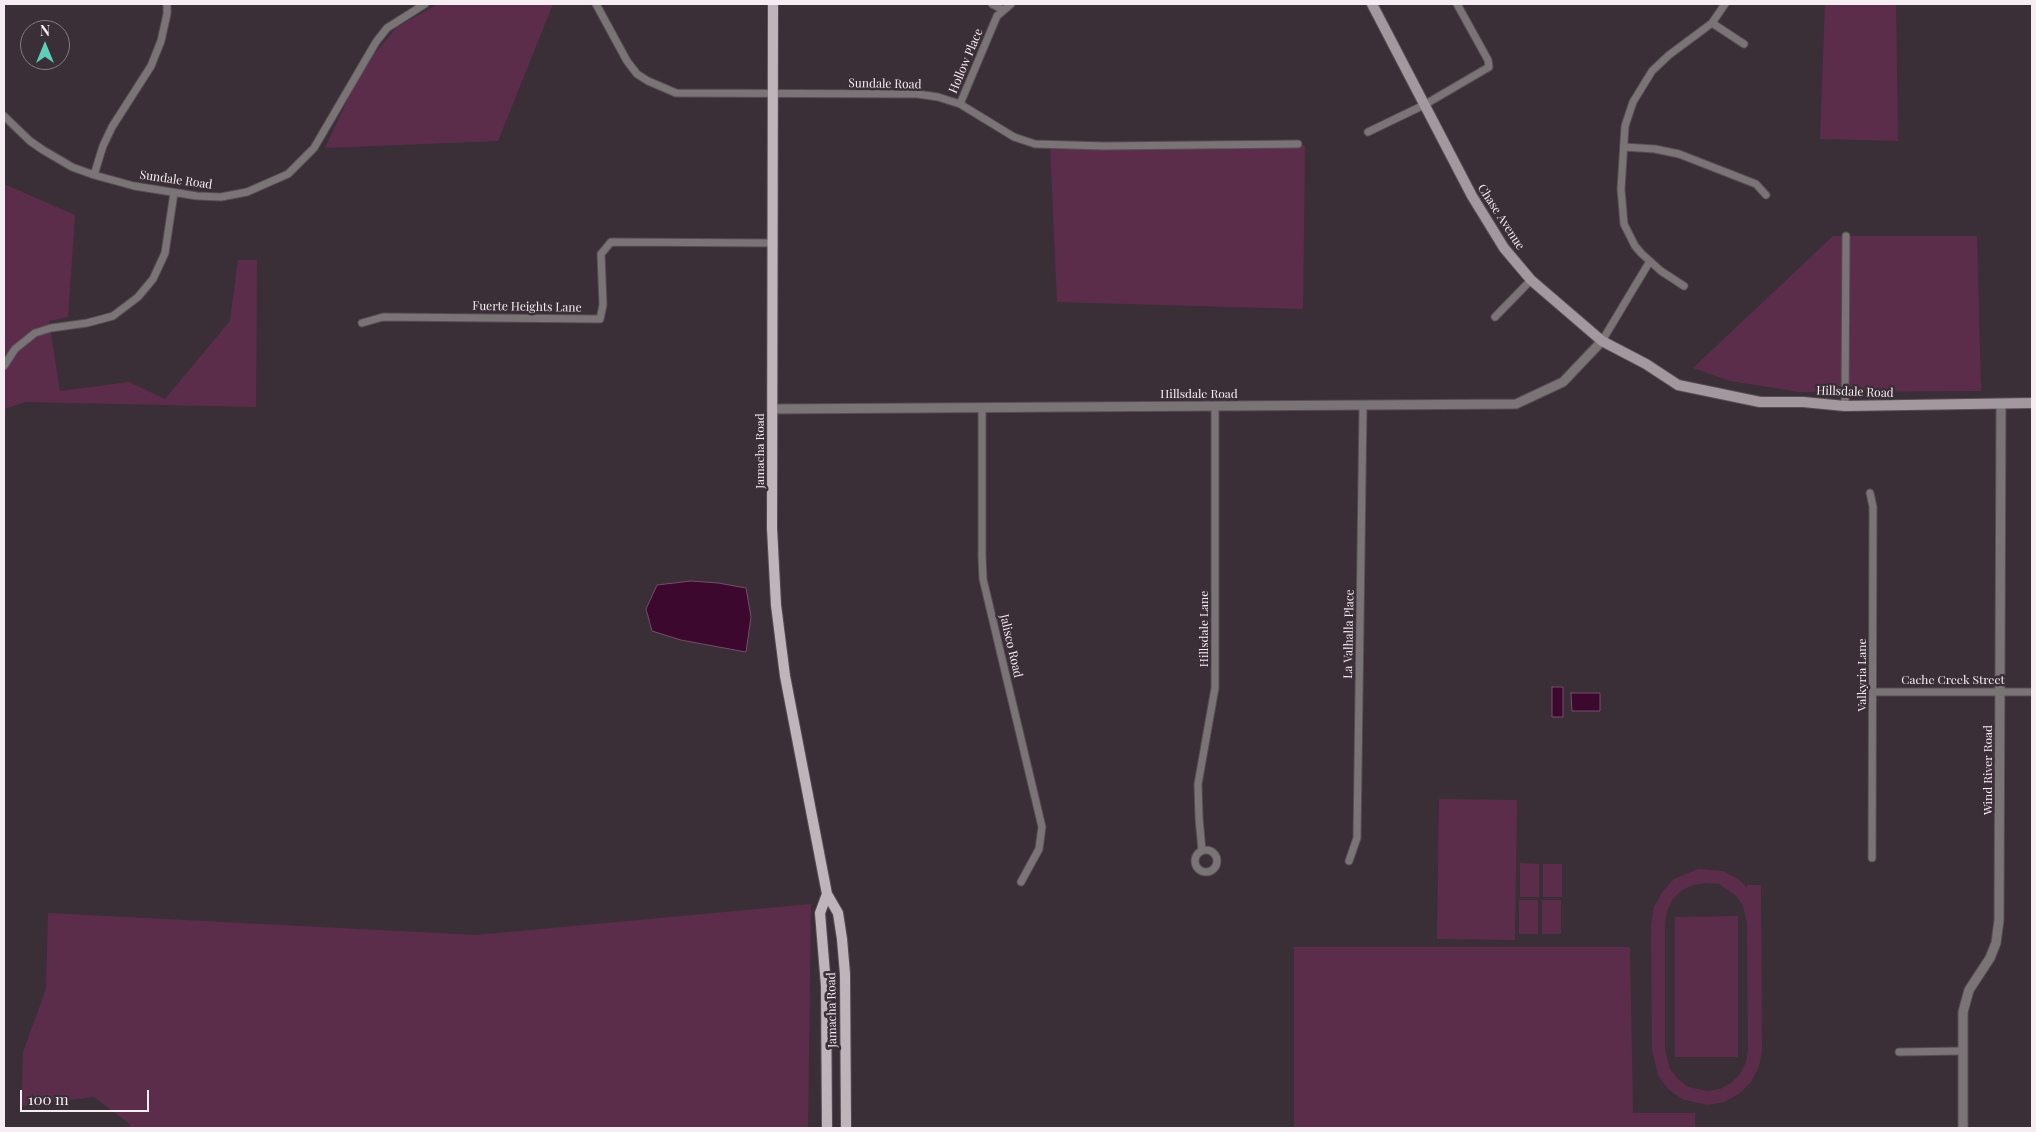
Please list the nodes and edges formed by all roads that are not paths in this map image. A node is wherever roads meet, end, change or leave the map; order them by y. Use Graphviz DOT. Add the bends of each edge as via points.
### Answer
graph roads {
  1 [pos="168,4"];
  2 [pos="425,4"];
  3 [pos="596,4"];
  4 [pos="772,4"];
  5 [pos="992,4"];
  6 [pos="1011,4"];
  7 [pos="1372,4"];
  8 [pos="1457,4"];
  9 [pos="1725,4"];
  10 [pos="1003,10"];
  11 [pos="1712,24"];
  12 [pos="1744,44"];
  13 [pos="771,95"];
  14 [pos="960,104"];
  15 [pos="1424,105"];
  16 [pos="4,116"];
  17 [pos="1368,132"];
  18 [pos="1298,144"];
  19 [pos="1624,147"];
  20 [pos="94,175"];
  21 [pos="174,193"];
  22 [pos="1766,195"];
  23 [pos="1846,236"];
  24 [pos="773,243"];
  25 [pos="1650,261"];
  26 [pos="1531,280"];
  27 [pos="1684,286"];
  28 [pos="1496,317"];
  29 [pos="362,323"];
  30 [pos="1602,341"];
  31 [pos="4,366"];
  32 [pos="1678,385"];
  33 [pos="2032,403"];
  34 [pos="2001,404"];
  35 [pos="1363,406"];
  36 [pos="1845,406"];
  37 [pos="1214,407"];
  38 [pos="982,408"];
  39 [pos="773,409"];
  40 [pos="1870,494"];
  41 [pos="1874,692"];
  42 [pos="2001,692"];
  43 [pos="2032,692"];
  44 [pos="1202,850"];
  45 [pos="1872,858"];
  46 [pos="1349,861"];
  47 [pos="1022,882"];
  48 [pos="827,894"];
  49 [pos="1962,1051"];
  50 [pos="1899,1052"];
  51 [pos="827,1128"];
  52 [pos="846,1128"];
  53 [pos="1962,1128"];
  1 -- 20 [label="street" via="161,41 151,66 112,127"];
  2 -- 21 [label="street, Sundale Road" via="387,28 314,148 288,174 248,192 221,197"];
  3 -- 13 [label="street, Sundale Road" via="627,61 637,74 648,81 676,93"];
  4 -- 13 [label="main road, Jamacha Road"];
  5 -- 10 [label="street"];
  6 -- 10 [label="street, Hollow Place"];
  7 -- 15 [label="main road, Chase Avenue"];
  8 -- 15 [label="street" via="1488,60 1489,68"];
  9 -- 11 [label="street"];
  10 -- 14 [label="street, Hollow Place" via="997,16"];
  11 -- 12 [label="street"];
  11 -- 19 [label="street" via="1660,63 1644,81 1628,114"];
  13 -- 14 [label="street, Sundale Road" via="917,94"];
  13 -- 24 [label="main road, Jamacha Road"];
  14 -- 18 [label="street, Sundale Road" via="1014,137 1035,144"];
  15 -- 17 [label="street"];
  15 -- 26 [label="main road, Chase Avenue" via="1472,196 1504,248"];
  16 -- 20 [label="street, Sundale Road" via="30,142 72,167"];
  19 -- 22 [label="street" via="1679,154 1756,184"];
  19 -- 25 [label="street" via="1621,189 1624,224 1635,246"];
  20 -- 21 [label="street, Sundale Road"];
  21 -- 31 [label="street" via="165,254 153,279 138,297 113,316 35,333 15,349"];
  23 -- 36 [label="street"];
  24 -- 29 [label="street, Fuerte Heights Lane" via="611,242 604,248 600,261 603,305 600,319 383,316"];
  24 -- 39 [label="main road, Jamacha Road"];
  25 -- 27 [label="street"];
  25 -- 30 [label="street"];
  26 -- 28 [label="street"];
  26 -- 30 [label="main road, Chase Avenue"];
  30 -- 32 [label="main road, Chase Avenue"];
  30 -- 35 [label="street, Hillsdale Road" via="1563,382 1516,404"];
  32 -- 36 [label="main road, Hillsdale Road" via="1760,402"];
  33 -- 34 [label="main road, Hillsdale Road"];
  34 -- 36 [label="main road, Hillsdale Road"];
  34 -- 42 [label="street, Wind River Road"];
  35 -- 37 [label="street, Hillsdale Road"];
  35 -- 46 [label="street, La Valhalla Place" via="1357,838"];
  37 -- 38 [label="street, Hillsdale Road"];
  37 -- 44 [label="street, Hillsdale Lane" via="1214,688 1198,784"];
  38 -- 39 [label="street, Hillsdale Road"];
  38 -- 47 [label="street, Jalisco Road" via="984,579 1042,827 1039,849"];
  39 -- 48 [label="main road, Jamacha Road" via="772,528 776,604 785,676"];
  40 -- 41 [label="street, Valkyria Lane" via="1873,508"];
  41 -- 42 [label="street, Cache Creek Street"];
  41 -- 45 [label="street, Valkyria Lane"];
  42 -- 43 [label="street, Cache Creek Street"];
  42 -- 49 [label="street, Wind River Road" via="1999,920 1990,958 1969,990 1962,1012"];
  48 -- 51 [label="main road, Jamacha Road" via="820,914 826,986"];
  48 -- 52 [label="main road, Jamacha Road" via="838,913 845,974"];
  49 -- 50 [label="street"];
  49 -- 53 [label="street, Wind River Road"];
}
